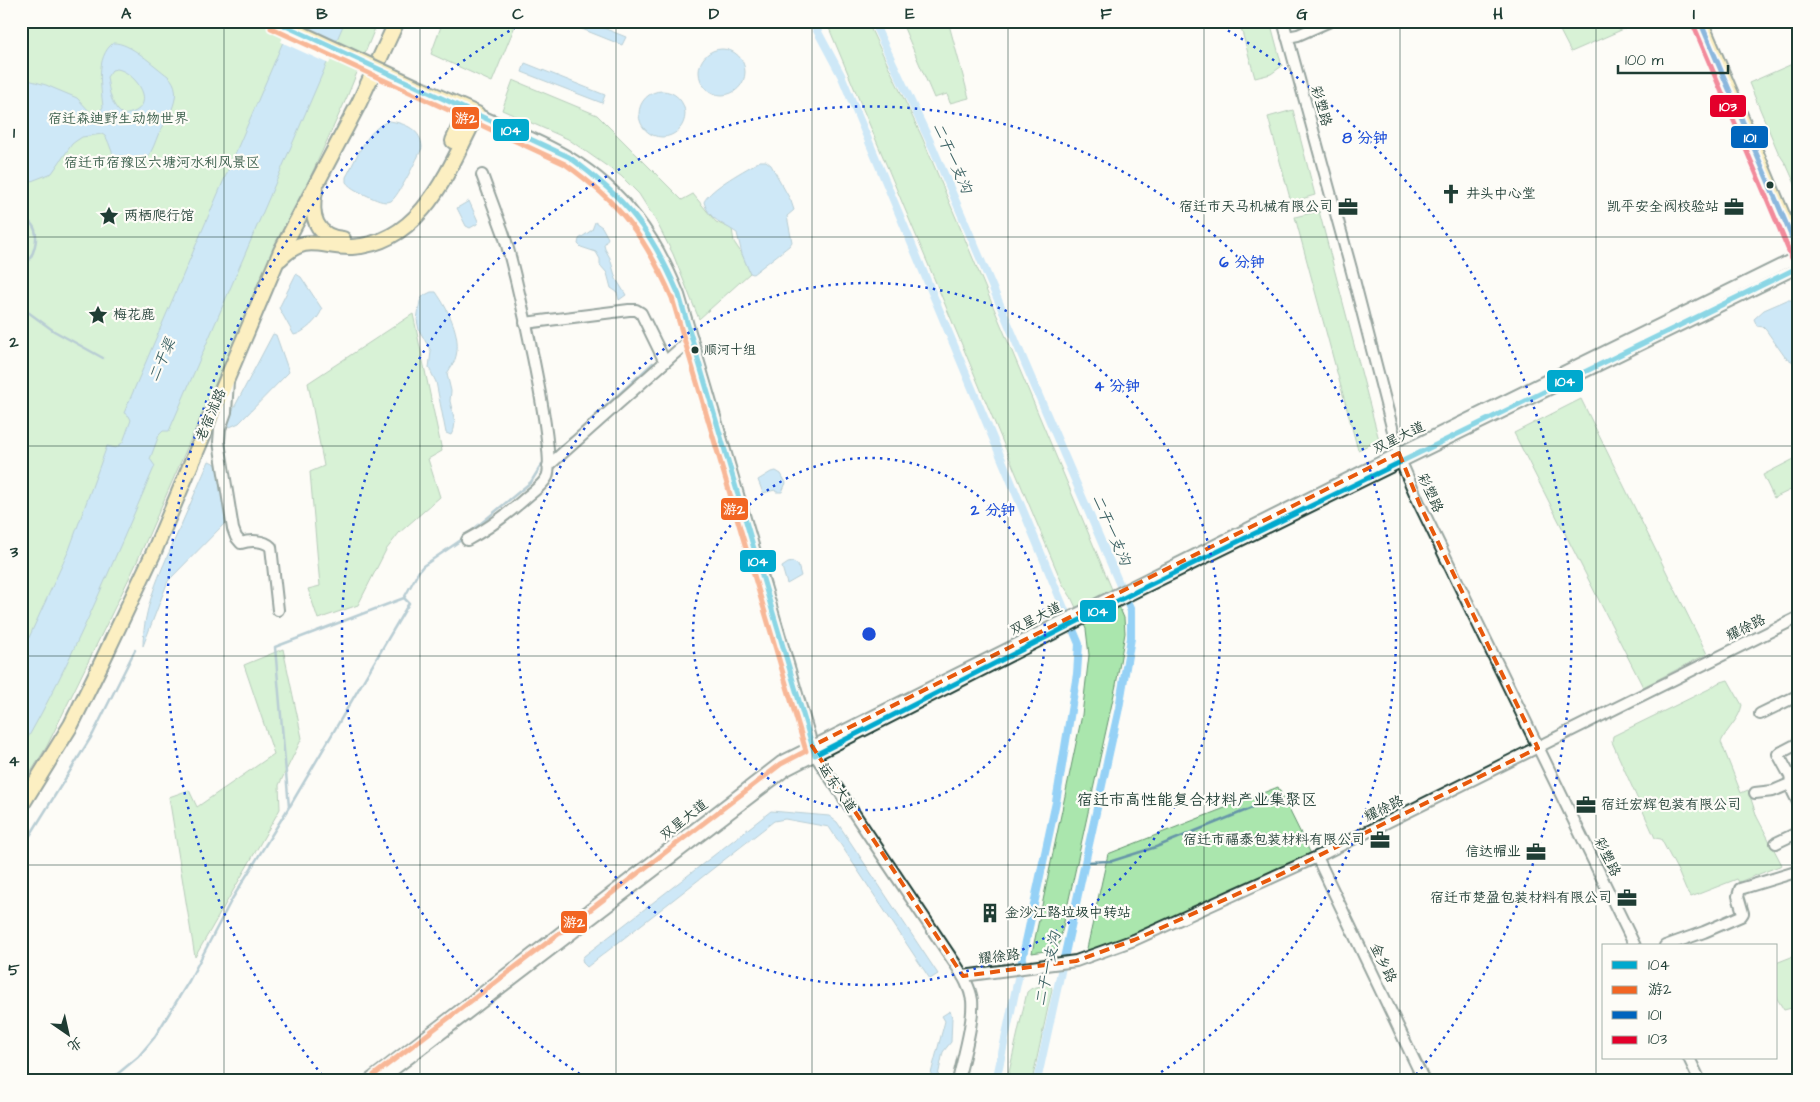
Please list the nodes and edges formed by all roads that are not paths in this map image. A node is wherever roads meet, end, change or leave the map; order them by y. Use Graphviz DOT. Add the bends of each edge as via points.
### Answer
graph roads {
  1 [pos="274,21"];
  2 [pos="397,21"];
  3 [pos="1283,21"];
  4 [pos="1330,21"];
  5 [pos="1700,21"];
  6 [pos="1707,21"];
  7 [pos="1287,37"];
  8 [pos="472,112"];
  9 [pos="482,175"];
  10 [pos="318,182"];
  11 [pos="1799,233"];
  12 [pos="1799,256"];
  13 [pos="275,265"];
  14 [pos="1799,268"];
  15 [pos="525,323"];
  16 [pos="692,338"];
  17 [pos="665,362"];
  18 [pos="229,373"];
  19 [pos="1400,457"];
  20 [pos="548,466"];
  21 [pos="467,540"];
  22 [pos="278,610"];
  23 [pos="1799,616"];
  24 [pos="1799,695"];
  25 [pos="1760,714"];
  26 [pos="1799,743"];
  27 [pos="1538,748"];
  28 [pos="814,750"];
  29 [pos="1795,782"];
  30 [pos="1754,792"];
  31 [pos="1799,804"];
  32 [pos="21,806"];
  33 [pos="1799,832"];
  34 [pos="1776,843"];
  35 [pos="1317,857"];
  36 [pos="1799,871"];
  37 [pos="1634,944"];
  38 [pos="1671,944"];
  39 [pos="963,976"];
  40 [pos="1690,1060"];
  41 [pos="368,1081"];
  42 [pos="380,1081"];
  43 [pos="958,1081"];
  44 [pos="1424,1081"];
  45 [pos="1700,1081"];
  1 -- 8 [label="main road, 运东大道, bridge"];
  2 -- 10 [label="main road, 老宿沭路"];
  3 -- 7 [label="street, 彩塑路"];
  4 -- 7 [label="street"];
  5 -- 12 [label="main road"];
  6 -- 11 [label="main road"];
  7 -- 19 [label="street, 彩塑路"];
  8 -- 10 [label="main road" via="428,193 407,218 380,233 357,239 338,239 319,228 313,201"];
  8 -- 13 [label="main road" via="436,192 411,223 382,240 358,246 299,244"];
  8 -- 16 [label="street, 运东大道" via="569,157 628,206 664,260"];
  9 -- 15 [label="street" via="503,233"];
  10 -- 13 [label="main road, 老宿沭路"];
  12 -- 19 [label="street, 双星大道"];
  13 -- 18 [label="main road, 老宿沭路"];
  14 -- 19 [label="street, 双星大道"];
  15 -- 17 [label="street" via="636,310 641,313"];
  15 -- 20 [label="street" via="545,428"];
  16 -- 17 [label="street"];
  16 -- 28 [label="street, 运东大道"];
  17 -- 20 [label="street"];
  18 -- 22 [label="street" via="228,399 219,442 232,529 241,543 267,543 272,547"];
  18 -- 32 [label="main road, 老宿沭路" via="100,666 70,725"];
  19 -- 27 [label="street, 彩塑路"];
  19 -- 28 [label="street, 双星大道"];
  20 -- 21 [label="street" via="542,484 504,517"];
  23 -- 27 [label="street, 耀徐路"];
  24 -- 25 [label="street"];
  26 -- 29 [label="street" via="1778,754"];
  27 -- 35 [label="street, 耀徐路"];
  27 -- 37 [label="street, 彩塑路"];
  28 -- 39 [label="street, 运东大道"];
  28 -- 41 [label="street, 双星大道" via="780,762"];
  28 -- 42 [label="street, 双星大道"];
  29 -- 30 [label="street" via="1773,791"];
  29 -- 31 [label="street"];
  33 -- 34 [label="street"];
  35 -- 39 [label="street, 耀徐路" via="1134,940 1076,961"];
  35 -- 44 [label="street, 金乡路"];
  36 -- 38 [label="street" via="1740,889 1741,916"];
  39 -- 43 [label="street, 运东大道" via="972,1001"];
  40 -- 45 [label="street"];
}
